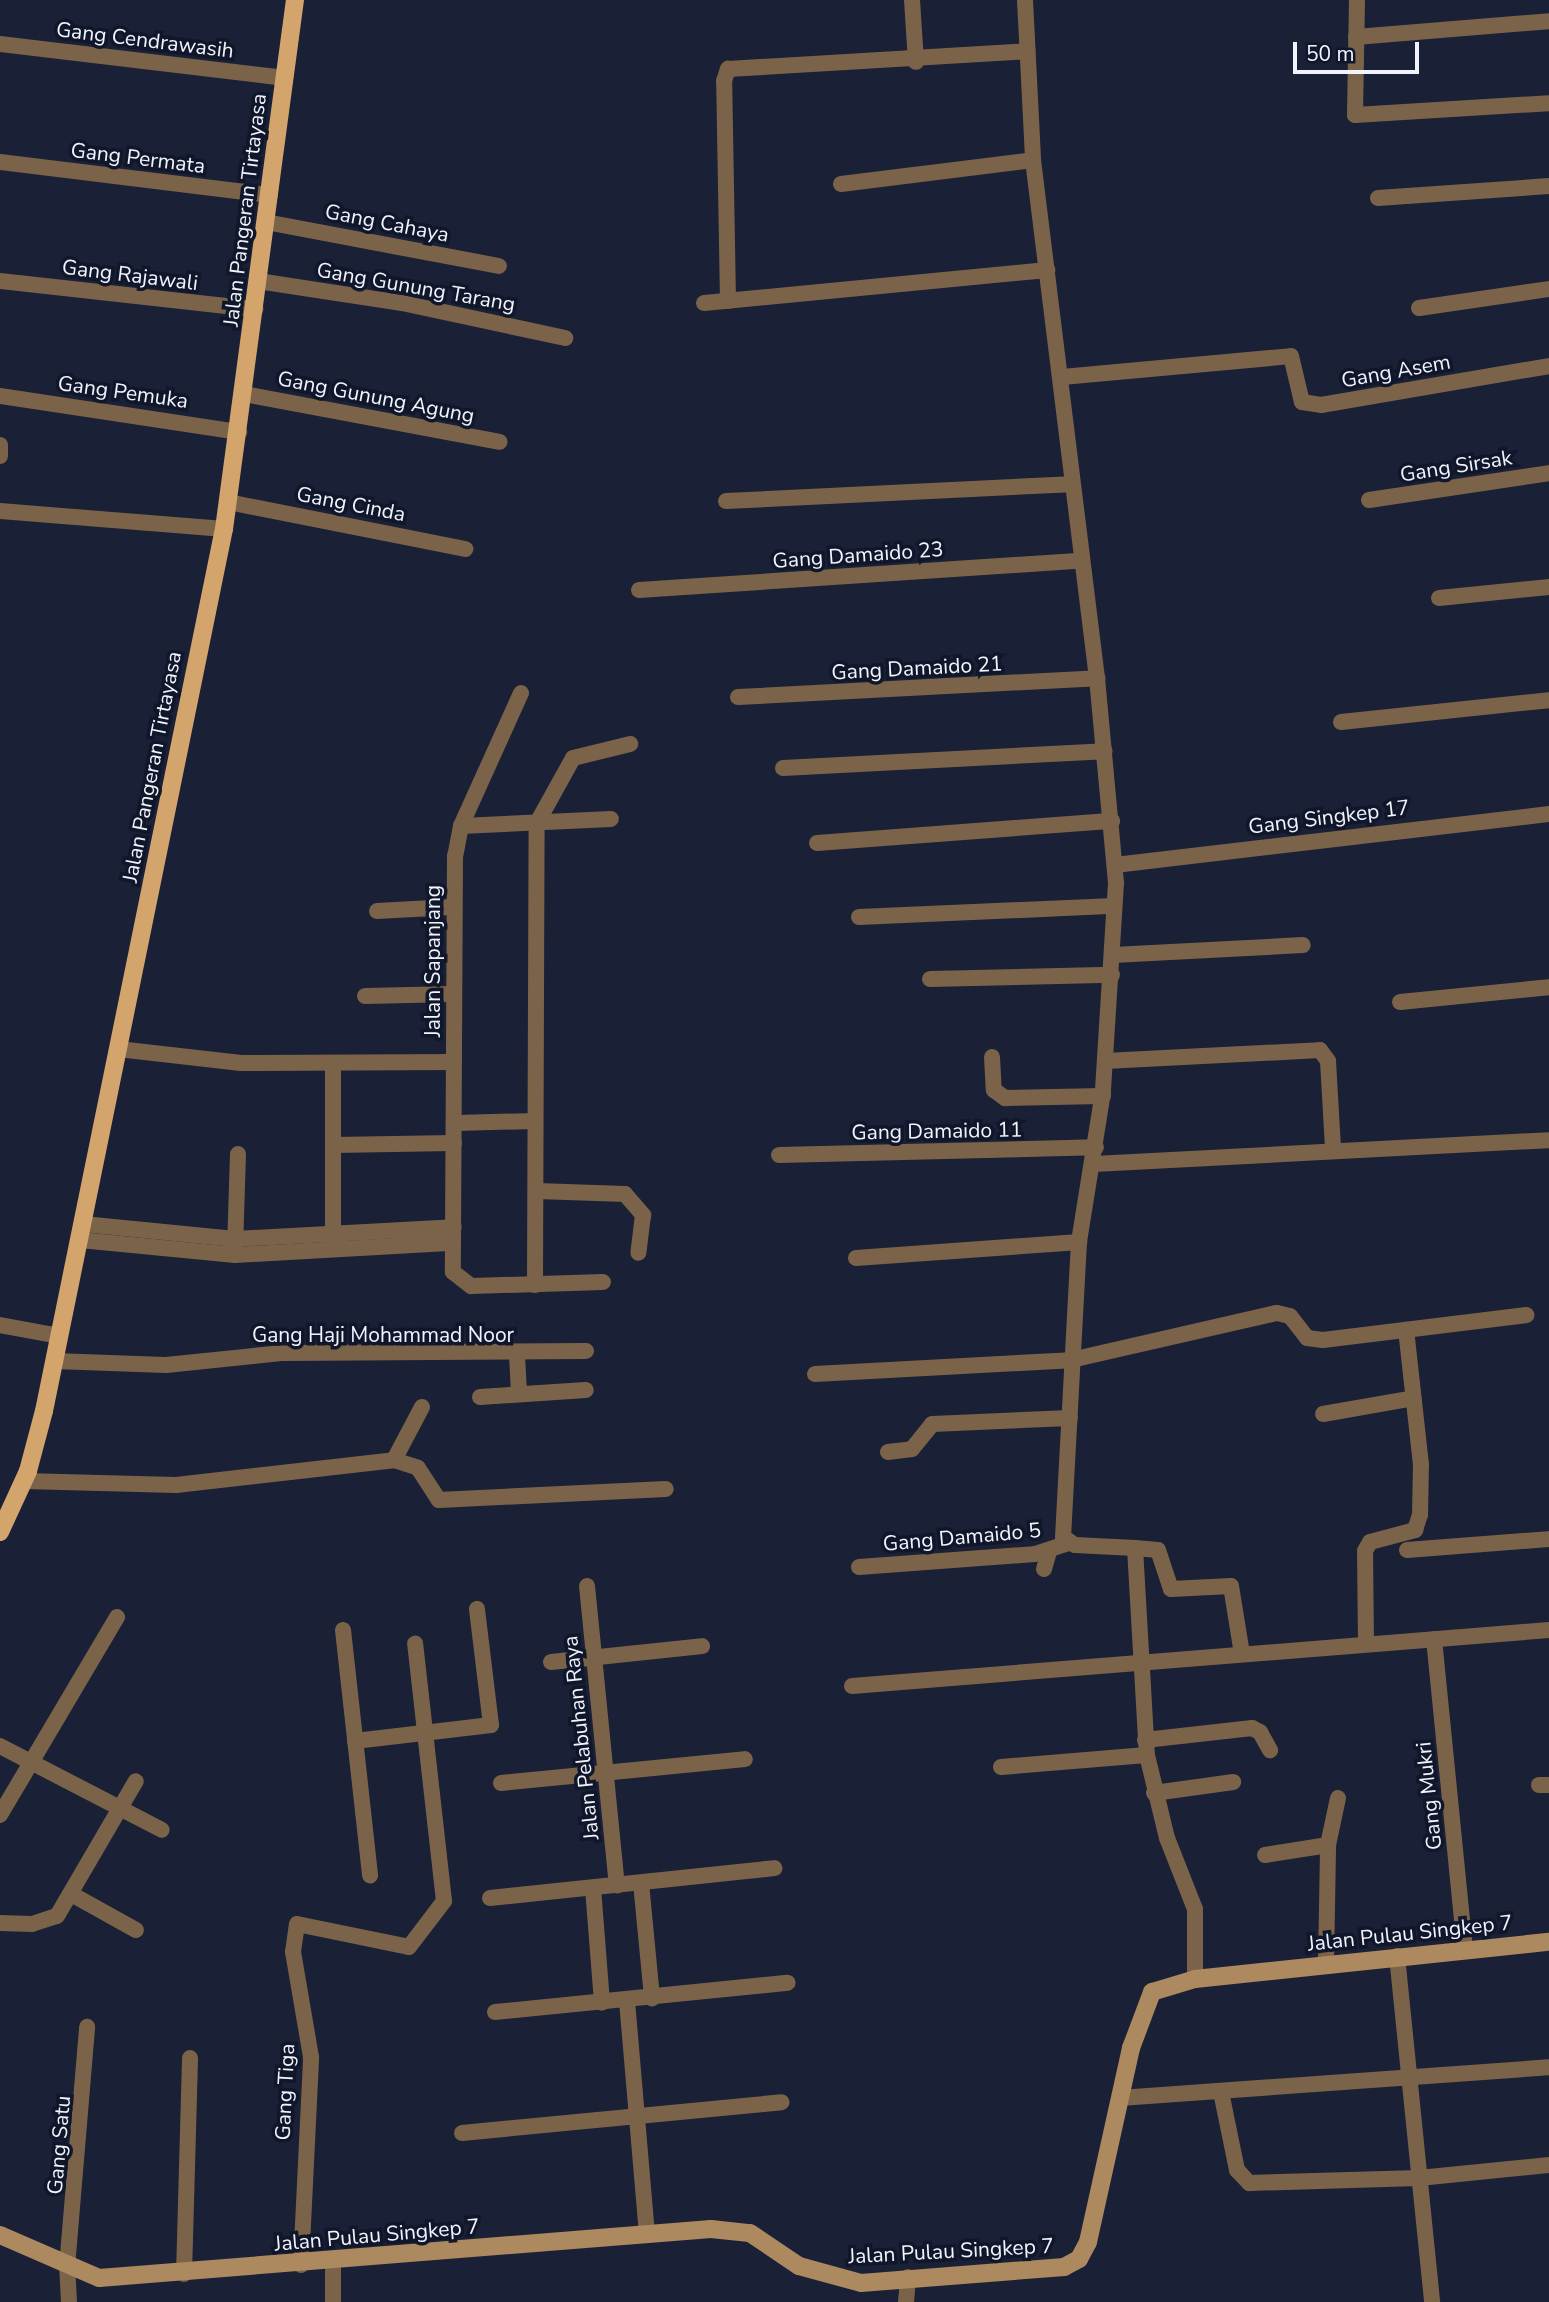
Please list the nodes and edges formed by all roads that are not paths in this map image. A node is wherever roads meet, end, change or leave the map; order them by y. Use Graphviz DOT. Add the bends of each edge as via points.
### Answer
graph roads {
  1 [pos="295,0"];
  2 [pos="912,0"];
  3 [pos="1025,0"];
  4 [pos="1357,0"];
  5 [pos="1549,21"];
  6 [pos="1356,37"];
  7 [pos="0,44"];
  8 [pos="1027,51"];
  9 [pos="916,62"];
  10 [pos="285,78"];
  11 [pos="1549,103"];
  12 [pos="1033,160"];
  13 [pos="0,162"];
  14 [pos="841,184"];
  15 [pos="1549,186"];
  16 [pos="270,195"];
  17 [pos="1378,198"];
  18 [pos="266,222"];
  19 [pos="499,266"];
  20 [pos="1047,270"];
  21 [pos="0,281"];
  22 [pos="258,281"];
  23 [pos="1549,289"];
  24 [pos="728,301"];
  25 [pos="704,303"];
  26 [pos="1419,308"];
  27 [pos="255,309"];
  28 [pos="565,338"];
  29 [pos="1549,366"];
  30 [pos="1062,377"];
  31 [pos="244,394"];
  32 [pos="0,396"];
  33 [pos="239,432"];
  34 [pos="500,442"];
  35 [pos="0,446"];
  36 [pos="0,456"];
  37 [pos="1549,473"];
  38 [pos="1071,485"];
  39 [pos="1369,500"];
  40 [pos="726,501"];
  41 [pos="228,502"];
  42 [pos="0,511"];
  43 [pos="224,529"];
  44 [pos="465,549"];
  45 [pos="1080,561"];
  46 [pos="1549,587"];
  47 [pos="639,590"];
  48 [pos="1438,598"];
  49 [pos="1097,678"];
  50 [pos="521,693"];
  51 [pos="738,697"];
  52 [pos="1549,700"];
  53 [pos="1341,722"];
  54 [pos="629,744"];
  55 [pos="1105,751"];
  56 [pos="783,768"];
  57 [pos="1549,814"];
  58 [pos="611,819"];
  59 [pos="1112,821"];
  60 [pos="537,823"];
  61 [pos="461,826"];
  62 [pos="817,843"];
  63 [pos="1115,865"];
  64 [pos="1114,906"];
  65 [pos="452,907"];
  66 [pos="377,911"];
  67 [pos="859,917"];
  68 [pos="1303,945"];
  69 [pos="1113,955"];
  70 [pos="1112,975"];
  71 [pos="930,979"];
  72 [pos="1549,987"];
  73 [pos="454,994"];
  74 [pos="365,996"];
  75 [pos="1399,1002"];
  76 [pos="118,1049"];
  77 [pos="992,1057"];
  78 [pos="1105,1061"];
  79 [pos="454,1062"];
  80 [pos="334,1063"];
  81 [pos="1103,1096"];
  82 [pos="535,1121"];
  83 [pos="456,1123"];
  84 [pos="1549,1140"];
  85 [pos="454,1143"];
  86 [pos="333,1145"];
  87 [pos="1096,1147"];
  88 [pos="1333,1148"];
  89 [pos="238,1154"];
  90 [pos="779,1155"];
  91 [pos="1094,1164"];
  92 [pos="537,1191"];
  93 [pos="82,1232"];
  94 [pos="453,1235"];
  95 [pos="333,1241"];
  96 [pos="1079,1242"];
  97 [pos="235,1247"];
  98 [pos="638,1253"];
  99 [pos="856,1258"];
  100 [pos="604,1282"];
  101 [pos="536,1285"];
  102 [pos="1526,1315"];
  103 [pos="0,1325"];
  104 [pos="1406,1331"];
  105 [pos="60,1336"];
  106 [pos="586,1351"];
  107 [pos="517,1355"];
  108 [pos="1070,1360"];
  109 [pos="54,1361"];
  110 [pos="816,1374"];
  111 [pos="586,1390"];
  112 [pos="519,1394"];
  113 [pos="480,1397"];
  114 [pos="1414,1398"];
  115 [pos="422,1407"];
  116 [pos="1323,1413"];
  117 [pos="1070,1418"];
  118 [pos="888,1452"];
  119 [pos="394,1460"];
  120 [pos="23,1481"];
  121 [pos="666,1489"];
  122 [pos="0,1532"];
  123 [pos="1549,1539"];
  124 [pos="1068,1543"];
  125 [pos="1135,1548"];
  126 [pos="1407,1550"];
  127 [pos="1049,1552"];
  128 [pos="859,1567"];
  129 [pos="1044,1569"];
  130 [pos="587,1586"];
  131 [pos="477,1609"];
  132 [pos="117,1616"];
  133 [pos="343,1630"];
  134 [pos="1549,1630"];
  135 [pos="1434,1639"];
  136 [pos="415,1644"];
  137 [pos="1366,1644"];
  138 [pos="702,1646"];
  139 [pos="1242,1654"];
  140 [pos="595,1657"];
  141 [pos="551,1662"];
  142 [pos="1143,1665"];
  143 [pos="852,1686"];
  144 [pos="425,1732"];
  145 [pos="355,1741"];
  146 [pos="0,1746"];
  147 [pos="1146,1747"];
  148 [pos="1270,1750"];
  149 [pos="745,1759"];
  150 [pos="30,1761"];
  151 [pos="1001,1767"];
  152 [pos="606,1770"];
  153 [pos="136,1780"];
  154 [pos="1233,1782"];
  155 [pos="501,1783"];
  156 [pos="1154,1793"];
  157 [pos="1338,1798"];
  158 [pos="115,1809"];
  159 [pos="0,1815"];
  160 [pos="162,1830"];
  161 [pos="1328,1845"];
  162 [pos="1265,1855"];
  163 [pos="774,1868"];
  164 [pos="370,1876"];
  165 [pos="641,1883"];
  166 [pos="617,1885"];
  167 [pos="593,1888"];
  168 [pos="73,1895"];
  169 [pos="490,1898"];
  170 [pos="0,1923"];
  171 [pos="136,1930"];
  172 [pos="1549,1942"];
  173 [pos="1465,1948"];
  174 [pos="1397,1956"];
  175 [pos="1326,1964"];
  176 [pos="1195,1979"];
  177 [pos="788,1983"];
  178 [pos="652,1998"];
  179 [pos="627,2001"];
  180 [pos="602,2003"];
  181 [pos="495,2012"];
  182 [pos="87,2027"];
  183 [pos="190,2058"];
  184 [pos="1549,2067"];
  185 [pos="1410,2079"];
  186 [pos="1221,2092"];
  187 [pos="1120,2098"];
  188 [pos="782,2102"];
  189 [pos="638,2116"];
  190 [pos="462,2133"];
  191 [pos="1549,2165"];
  192 [pos="1419,2178"];
  193 [pos="0,2235"];
  194 [pos="647,2235"];
  195 [pos="334,2262"];
  196 [pos="301,2265"];
  197 [pos="67,2267"];
  198 [pos="184,2274"];
  199 [pos="908,2277"];
  200 [pos="69,2302"];
  201 [pos="333,2302"];
  202 [pos="906,2302"];
  203 [pos="1432,2302"];
  1 -- 10 [label="main road, Jalan Pangeran Tirtayasa"];
  2 -- 9 [label="street"];
  3 -- 8 [label="street"];
  4 -- 6 [label="street"];
  5 -- 6 [label="street"];
  6 -- 11 [label="street" via="1355,115"];
  7 -- 10 [label="street, Gang Cendrawasih"];
  8 -- 9 [label="street"];
  8 -- 12 [label="street"];
  9 -- 24 [label="street" via="728,69 724,81"];
  10 -- 16 [label="main road, Jalan Pangeran Tirtayasa"];
  12 -- 14 [label="street"];
  12 -- 20 [label="street"];
  13 -- 16 [label="street, Gang Permata"];
  15 -- 17 [label="street"];
  16 -- 18 [label="main road, Jalan Pangeran Tirtayasa"];
  18 -- 19 [label="street, Gang Cahaya"];
  18 -- 22 [label="main road, Jalan Pangeran Tirtayasa"];
  20 -- 24 [label="street"];
  20 -- 30 [label="street"];
  21 -- 27 [label="street, Gang Rajawali"];
  22 -- 27 [label="main road, Jalan Pangeran Tirtayasa"];
  22 -- 28 [label="street, Gang Gunung Tarang" via="416,305"];
  23 -- 26 [label="street"];
  24 -- 25 [label="street"];
  27 -- 31 [label="main road, Jalan Pangeran Tirtayasa"];
  29 -- 30 [label="street, Gang Asem" via="1321,405 1302,402 1291,356"];
  30 -- 38 [label="street"];
  31 -- 33 [label="main road, Jalan Pangeran Tirtayasa"];
  31 -- 34 [label="street, Gang Gunung Agung"];
  32 -- 33 [label="street, Gang Pemuka"];
  33 -- 41 [label="main road, Jalan Pangeran Tirtayasa"];
  35 -- 36 [label="street"];
  37 -- 39 [label="street, Gang Sirsak"];
  38 -- 40 [label="street"];
  38 -- 45 [label="street"];
  41 -- 43 [label="main road, Jalan Pangeran Tirtayasa"];
  41 -- 44 [label="street, Gang Cinda"];
  42 -- 43 [label="street"];
  43 -- 76 [label="main road, Jalan Pangeran Tirtayasa"];
  45 -- 47 [label="street, Gang Damaido 23"];
  45 -- 49 [label="street"];
  46 -- 48 [label="street"];
  49 -- 51 [label="street, Gang Damaido 21"];
  49 -- 55 [label="street"];
  50 -- 61 [label="street, Jalan Sapanjang"];
  52 -- 53 [label="street"];
  54 -- 60 [label="street" via="573,758"];
  55 -- 56 [label="street"];
  55 -- 59 [label="street"];
  57 -- 63 [label="street, Gang Singkep 17"];
  58 -- 60 [label="street"];
  59 -- 62 [label="street"];
  59 -- 63 [label="street"];
  60 -- 61 [label="street"];
  60 -- 82 [label="street"];
  61 -- 65 [label="street, Jalan Sapanjang"];
  63 -- 64 [label="street"];
  64 -- 67 [label="street"];
  64 -- 69 [label="street"];
  65 -- 66 [label="street"];
  65 -- 73 [label="street, Jalan Sapanjang"];
  68 -- 69 [label="street"];
  69 -- 70 [label="street"];
  70 -- 71 [label="street"];
  70 -- 78 [label="street"];
  72 -- 75 [label="street"];
  73 -- 74 [label="street"];
  73 -- 79 [label="street, Jalan Sapanjang"];
  76 -- 80 [label="street" via="241,1063"];
  76 -- 93 [label="main road, Jalan Pangeran Tirtayasa"];
  77 -- 81 [label="street" via="999,1096"];
  78 -- 81 [label="street"];
  78 -- 88 [label="street" via="1320,1050 1328,1061"];
  79 -- 80 [label="street"];
  79 -- 83 [label="street, Jalan Sapanjang"];
  80 -- 86 [label="street"];
  81 -- 87 [label="street"];
  82 -- 83 [label="street"];
  82 -- 92 [label="street"];
  83 -- 85 [label="street, Jalan Sapanjang"];
  84 -- 88 [label="street"];
  85 -- 86 [label="street"];
  85 -- 94 [label="street, Jalan Sapanjang"];
  86 -- 95 [label="street"];
  87 -- 90 [label="street, Gang Damaido 11"];
  87 -- 91 [label="street"];
  88 -- 91 [label="street"];
  89 -- 97 [label="street"];
  91 -- 96 [label="street"];
  92 -- 98 [label="street" via="625,1194 643,1215"];
  92 -- 101 [label="street"];
  93 -- 97 [label="street"];
  93 -- 105 [label="main road, Jalan Pangeran Tirtayasa"];
  94 -- 95 [label="street"];
  94 -- 101 [label="street, Jalan Sapanjang" via="453,1272 471,1286"];
  95 -- 97 [label="street"];
  96 -- 99 [label="street"];
  96 -- 108 [label="street"];
  100 -- 101 [label="street"];
  102 -- 104 [label="street"];
  103 -- 105 [label="street"];
  104 -- 108 [label="street" via="1314,1340 1290,1315 1277,1314"];
  104 -- 114 [label="street"];
  105 -- 109 [label="main road, Jalan Pangeran Tirtayasa"];
  106 -- 107 [label="street, Gang Haji Mohammad Noor"];
  107 -- 109 [label="street, Gang Haji Mohammad Noor" via="283,1353 166,1365"];
  107 -- 112 [label="street"];
  108 -- 110 [label="street"];
  108 -- 117 [label="street"];
  109 -- 120 [label="main road, Jalan Pangeran Tirtayasa"];
  111 -- 112 [label="street"];
  112 -- 113 [label="street"];
  114 -- 116 [label="street"];
  114 -- 137 [label="street" via="1420,1516 1415,1530 1370,1542 1365,1551"];
  115 -- 119 [label="street"];
  117 -- 118 [label="street" via="932,1424 912,1449"];
  117 -- 124 [label="street" via="1063,1537"];
  119 -- 120 [label="street" via="176,1485"];
  119 -- 121 [label="street" via="418,1468 439,1500"];
  120 -- 122 [label="main road, Jalan Pangeran Tirtayasa"];
  123 -- 126 [label="street"];
  124 -- 125 [label="street"];
  124 -- 127 [label="street, Gang Damaido 5"];
  125 -- 139 [label="street" via="1158,1550 1171,1588 1231,1586"];
  125 -- 142 [label="street"];
  127 -- 128 [label="street, Gang Damaido 5"];
  127 -- 129 [label="street"];
  130 -- 140 [label="street, Jalan Pelabuhan Raya"];
  131 -- 144 [label="street" via="491,1725"];
  132 -- 150 [label="street"];
  133 -- 145 [label="street"];
  134 -- 135 [label="street"];
  135 -- 137 [label="street"];
  135 -- 173 [label="street, Gang Mukri"];
  136 -- 144 [label="street"];
  137 -- 139 [label="street"];
  138 -- 140 [label="street"];
  139 -- 142 [label="street"];
  140 -- 141 [label="street"];
  140 -- 152 [label="street, Jalan Pelabuhan Raya"];
  142 -- 143 [label="street"];
  142 -- 147 [label="street"];
  144 -- 145 [label="street"];
  144 -- 196 [label="street, Gang Tiga" via="444,1901 409,1947 297,1924 293,1952 311,2057"];
  145 -- 164 [label="street"];
  146 -- 150 [label="street"];
  147 -- 148 [label="street" via="1252,1728 1260,1732"];
  147 -- 151 [label="street"];
  147 -- 156 [label="street"];
  149 -- 152 [label="street"];
  150 -- 158 [label="street"];
  150 -- 159 [label="street"];
  152 -- 155 [label="street"];
  152 -- 166 [label="street, Jalan Pelabuhan Raya"];
  153 -- 158 [label="street"];
  154 -- 156 [label="street"];
  156 -- 176 [label="street" via="1195,1909"];
  157 -- 161 [label="street"];
  158 -- 160 [label="street"];
  158 -- 168 [label="street"];
  161 -- 162 [label="street"];
  161 -- 175 [label="street"];
  163 -- 165 [label="street"];
  165 -- 166 [label="street"];
  165 -- 178 [label="street"];
  166 -- 167 [label="street"];
  167 -- 169 [label="street"];
  167 -- 180 [label="street"];
  168 -- 170 [label="street" via="57,1916 32,1924"];
  168 -- 171 [label="street"];
  172 -- 173 [label="street, Jalan Pulau Singkep 7"];
  173 -- 174 [label="street, Jalan Pulau Singkep 7"];
  174 -- 175 [label="street, Jalan Pulau Singkep 7"];
  174 -- 185 [label="street"];
  175 -- 176 [label="street, Jalan Pulau Singkep 7"];
  176 -- 187 [label="street, Jalan Pulau Singkep 7" via="1152,1992 1143,2006"];
  177 -- 178 [label="street"];
  178 -- 179 [label="street"];
  179 -- 180 [label="street"];
  179 -- 189 [label="street"];
  180 -- 181 [label="street"];
  182 -- 197 [label="street, Gang Satu"];
  183 -- 198 [label="street"];
  184 -- 185 [label="street"];
  185 -- 186 [label="street"];
  185 -- 192 [label="street"];
  186 -- 187 [label="street"];
  186 -- 192 [label="street" via="1237,2171 1244,2181"];
  187 -- 199 [label="street, Jalan Pulau Singkep 7" via="1088,2242 1079,2259 1039,2271"];
  188 -- 189 [label="street"];
  189 -- 190 [label="street"];
  189 -- 194 [label="street"];
  191 -- 192 [label="street"];
  192 -- 203 [label="street"];
  193 -- 197 [label="street, Jalan Pulau Singkep 7"];
  194 -- 195 [label="street, Jalan Pulau Singkep 7"];
  194 -- 199 [label="street, Jalan Pulau Singkep 7" via="750,2233 799,2266 835,2280"];
  195 -- 196 [label="street, Jalan Pulau Singkep 7"];
  195 -- 201 [label="street"];
  196 -- 198 [label="street, Jalan Pulau Singkep 7"];
  197 -- 198 [label="street, Jalan Pulau Singkep 7" via="99,2278"];
  197 -- 200 [label="street, Gang Satu"];
  199 -- 202 [label="street"];
}
